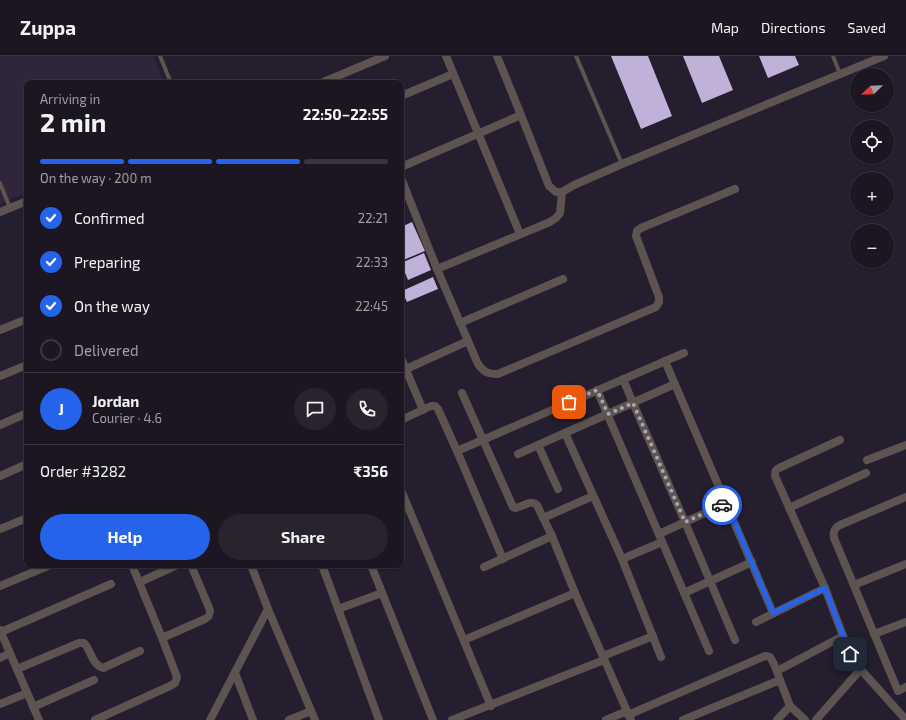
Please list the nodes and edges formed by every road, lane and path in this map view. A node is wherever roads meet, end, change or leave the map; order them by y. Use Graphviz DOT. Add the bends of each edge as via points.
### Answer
graph roads {
  1 [pos="160,56"];
  2 [pos="385,56"];
  3 [pos="446,56"];
  4 [pos="496,56"];
  5 [pos="576,56"];
  6 [pos="833,56"];
  7 [pos="884,56"];
  8 [pos="453,74"];
  9 [pos="840,74"];
  10 [pos="170,80"];
  11 [pos="327,80"];
  12 [pos="404,95"];
  13 [pos="522,115"];
  14 [pos="479,134"];
  15 [pos="622,164"];
  16 [pos="404,166"];
  17 [pos="0,183"];
  18 [pos="404,186"];
  19 [pos="735,189"];
  20 [pos="562,192"];
  21 [pos="24,202"];
  22 [pos="10,208"];
  23 [pos="0,212"];
  24 [pos="520,234"];
  25 [pos="437,269"];
  26 [pos="563,279"];
  27 [pos="22,321"];
  28 [pos="460,323"];
  29 [pos="0,330"];
  30 [pos="468,341"];
  31 [pos="684,352"];
  32 [pos="665,361"];
  33 [pos="404,364"];
  34 [pos="24,366"];
  35 [pos="406,368"];
  36 [pos="0,376"];
  37 [pos="623,379"];
  38 [pos="675,384"];
  39 [pos="597,390"];
  40 [pos="462,393"];
  41 [pos="633,403"];
  42 [pos="423,410"];
  43 [pos="24,414"];
  44 [pos="608,414"];
  45 [pos="404,419"];
  46 [pos="0,424"];
  47 [pos="565,433"];
  48 [pos="482,439"];
  49 [pos="840,440"];
  50 [pos="538,445"];
  51 [pos="906,446"];
  52 [pos="457,450"];
  53 [pos="518,454"];
  54 [pos="867,460"];
  55 [pos="24,465"];
  56 [pos="866,473"];
  57 [pos="0,476"];
  58 [pos="558,489"];
  59 [pos="593,496"];
  60 [pos="404,497"];
  61 [pos="906,497"];
  62 [pos="727,504"];
  63 [pos="790,508"];
  64 [pos="543,518"];
  65 [pos="24,519"];
  66 [pos="685,522"];
  67 [pos="0,529"];
  68 [pos="658,534"];
  69 [pos="552,536"];
  70 [pos="662,542"];
  71 [pos="503,559"];
  72 [pos="622,559"];
  73 [pos="752,562"];
  74 [pos="906,564"];
  75 [pos="484,567"];
  76 [pos="43,568"];
  77 [pos="133,568"];
  78 [pos="170,568"];
  79 [pos="192,568"];
  80 [pos="252,568"];
  81 [pos="323,568"];
  82 [pos="372,568"];
  83 [pos="710,581"];
  84 [pos="140,582"];
  85 [pos="111,584"];
  86 [pos="854,585"];
  87 [pos="0,586"];
  88 [pos="825,588"];
  89 [pos="382,593"];
  90 [pos="575,593"];
  91 [pos="684,593"];
  92 [pos="268,608"];
  93 [pos="338,609"];
  94 [pos="773,613"];
  95 [pos="756,622"];
  96 [pos="906,622"];
  97 [pos="0,631"];
  98 [pos="874,634"];
  99 [pos="652,636"];
  100 [pos="843,636"];
  101 [pos="162,638"];
  102 [pos="464,640"];
  103 [pos="735,640"];
  104 [pos="140,651"];
  105 [pos="709,651"];
  106 [pos="10,654"];
  107 [pos="661,657"];
  108 [pos="0,658"];
  109 [pos="604,658"];
  110 [pos="17,669"];
  111 [pos="860,670"];
  112 [pos="777,671"];
  113 [pos="235,673"];
  114 [pos="94,680"];
  115 [pos="780,680"];
  116 [pos="906,687"];
  117 [pos="27,693"];
  118 [pos="0,704"];
  119 [pos="491,706"];
  120 [pos="790,706"];
  121 [pos="33,707"];
  122 [pos="311,711"];
  123 [pos="629,715"];
  124 [pos="905,719"];
  125 [pos="39,720"];
  126 [pos="95,720"];
  127 [pos="210,720"];
  128 [pos="253,720"];
  129 [pos="289,720"];
  130 [pos="315,720"];
  131 [pos="379,720"];
  132 [pos="433,720"];
  133 [pos="452,720"];
  134 [pos="606,720"];
  135 [pos="683,720"];
  136 [pos="777,720"];
  137 [pos="805,720"];
  138 [pos="816,720"];
  1 -- 10 [label="lane"];
  2 -- 11 [label="street"];
  3 -- 8 [label="street"];
  4 -- 13 [label="street"];
  5 -- 15 [label="lane"];
  6 -- 9 [label="lane"];
  7 -- 9 [label="street"];
  8 -- 12 [label="street"];
  8 -- 14 [label="street"];
  9 -- 15 [label="street"];
  13 -- 14 [label="street"];
  13 -- 20 [label="street" via="549,186 556,192"];
  14 -- 16 [label="street"];
  14 -- 24 [label="street"];
  15 -- 20 [label="street"];
  17 -- 22 [label="lane"];
  18 -- 25 [label="street"];
  19 -- 30 [label="street" via="637,231 636,236 659,296 656,306 498,374 490,374 483,370"];
  20 -- 24 [label="street" via="560,213 556,218"];
  21 -- 22 [label="street"];
  22 -- 23 [label="street"];
  24 -- 25 [label="street"];
  25 -- 28 [label="street"];
  26 -- 28 [label="street"];
  27 -- 29 [label="street"];
  28 -- 30 [label="street"];
  30 -- 35 [label="street"];
  31 -- 32 [label="street"];
  32 -- 37 [label="street"];
  32 -- 38 [label="street"];
  33 -- 35 [label="street"];
  34 -- 36 [label="street"];
  35 -- 42 [label="street"];
  37 -- 39 [label="street"];
  37 -- 41 [label="street"];
  38 -- 41 [label="street"];
  38 -- 62 [label="street"];
  39 -- 44 [label="street"];
  39 -- 48 [label="street"];
  40 -- 48 [label="street"];
  41 -- 44 [label="street"];
  41 -- 66 [label="street"];
  42 -- 45 [label="street"];
  42 -- 52 [label="street" via="431,406 438,409"];
  43 -- 46 [label="street"];
  44 -- 47 [label="street"];
  44 -- 68 [label="street"];
  47 -- 50 [label="street"];
  47 -- 59 [label="street"];
  48 -- 52 [label="street"];
  48 -- 64 [label="street" via="513,507 518,508 534,502"];
  49 -- 63 [label="street" via="776,470 775,476"];
  50 -- 53 [label="street"];
  50 -- 58 [label="street"];
  51 -- 54 [label="street"];
  52 -- 71 [label="street"];
  55 -- 57 [label="street"];
  56 -- 63 [label="street"];
  59 -- 64 [label="street"];
  59 -- 72 [label="street"];
  60 -- 102 [label="street"];
  61 -- 86 [label="street" via="840,525 833,532"];
  62 -- 66 [label="street"];
  62 -- 73 [label="street"];
  63 -- 88 [label="street"];
  64 -- 69 [label="street"];
  65 -- 67 [label="street"];
  66 -- 68 [label="street"];
  66 -- 83 [label="street"];
  68 -- 70 [label="street"];
  69 -- 71 [label="street"];
  69 -- 90 [label="street"];
  70 -- 72 [label="street"];
  70 -- 91 [label="street"];
  71 -- 75 [label="street"];
  72 -- 99 [label="street"];
  73 -- 83 [label="street"];
  73 -- 94 [label="street"];
  74 -- 86 [label="street"];
  76 -- 87 [label="street"];
  77 -- 84 [label="street"];
  78 -- 84 [label="street"];
  79 -- 101 [label="street" via="210,614 205,619"];
  80 -- 92 [label="street"];
  81 -- 93 [label="street"];
  82 -- 89 [label="street"];
  83 -- 91 [label="street"];
  83 -- 103 [label="street"];
  84 -- 101 [label="street"];
  85 -- 97 [label="street"];
  86 -- 98 [label="street"];
  88 -- 94 [label="street"];
  88 -- 100 [label="street"];
  89 -- 93 [label="street"];
  89 -- 132 [label="street"];
  90 -- 102 [label="street"];
  90 -- 109 [label="street"];
  91 -- 105 [label="street"];
  92 -- 113 [label="street"];
  92 -- 122 [label="street"];
  93 -- 131 [label="street"];
  94 -- 95 [label="street"];
  96 -- 98 [label="street"];
  97 -- 106 [label="street"];
  98 -- 116 [label="street" via="898,690"];
  99 -- 107 [label="street"];
  99 -- 109 [label="street"];
  100 -- 111 [label="street"];
  100 -- 112 [label="street"];
  101 -- 126 [label="street" via="177,677 175,683"];
  102 -- 119 [label="street"];
  104 -- 110 [label="street" via="102,668 95,663 84,643 79,643"];
  106 -- 108 [label="street"];
  106 -- 110 [label="street"];
  109 -- 119 [label="street"];
  109 -- 123 [label="street"];
  110 -- 117 [label="street"];
  111 -- 124 [label="street"];
  111 -- 138 [label="street"];
  112 -- 115 [label="street"];
  112 -- 123 [label="street" via="770,657 765,656"];
  113 -- 127 [label="street"];
  113 -- 128 [label="street"];
  114 -- 121 [label="street"];
  115 -- 120 [label="street"];
  115 -- 135 [label="street"];
  117 -- 118 [label="street"];
  117 -- 121 [label="street"];
  119 -- 133 [label="street"];
  120 -- 136 [label="street"];
  120 -- 137 [label="street"];
  121 -- 125 [label="street"];
  122 -- 129 [label="street"];
  122 -- 130 [label="street"];
  123 -- 134 [label="street"];
}
